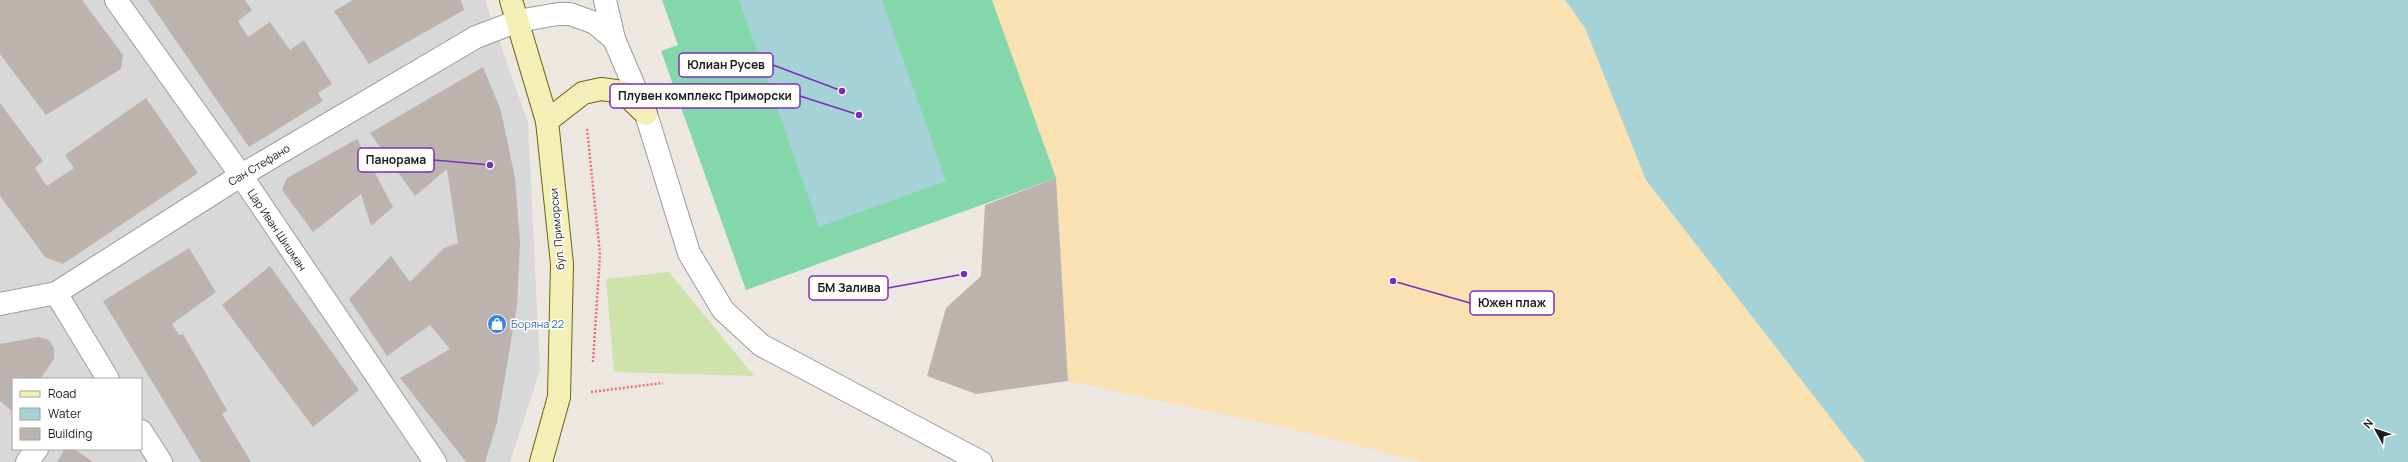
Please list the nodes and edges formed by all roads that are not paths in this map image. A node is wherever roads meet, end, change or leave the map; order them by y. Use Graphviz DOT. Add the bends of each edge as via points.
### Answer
graph roads {
  1 [pos="116,0"];
  2 [pos="511,0"];
  3 [pos="605,0"];
  4 [pos="518,21"];
  5 [pos="614,40"];
  6 [pos="646,114"];
  7 [pos="547,121"];
  8 [pos="240,176"];
  9 [pos="56,293"];
  10 [pos="0,304"];
  11 [pos="102,376"];
  12 [pos="142,433"];
  13 [pos="36,450"];
  14 [pos="27,462"];
  15 [pos="161,462"];
  16 [pos="435,462"];
  17 [pos="541,462"];
  18 [pos="981,462"];
  1 -- 8 [label="street, Цар Иван Шишман"];
  2 -- 4 [label="main road, бул. Приморски"];
  3 -- 5 [label="street"];
  4 -- 5 [label="street, Сан Стефано" via="570,14 595,23"];
  4 -- 7 [label="main road, бул. Приморски"];
  4 -- 8 [label="street, Сан Стефано" via="476,36"];
  5 -- 6 [label="street"];
  6 -- 7 [label="main road" via="623,92 601,89 583,93"];
  6 -- 18 [label="street" via="689,253 723,310 761,345"];
  7 -- 17 [label="main road, бул. Приморски" via="562,264 559,397"];
  8 -- 9 [label="street, Сан Стефано"];
  8 -- 16 [label="street, Цар Иван Шишман"];
  9 -- 10 [label="street, Сан Стефано"];
  9 -- 11 [label="street"];
  12 -- 15 [label="street"];
  13 -- 14 [label="street"];
}
